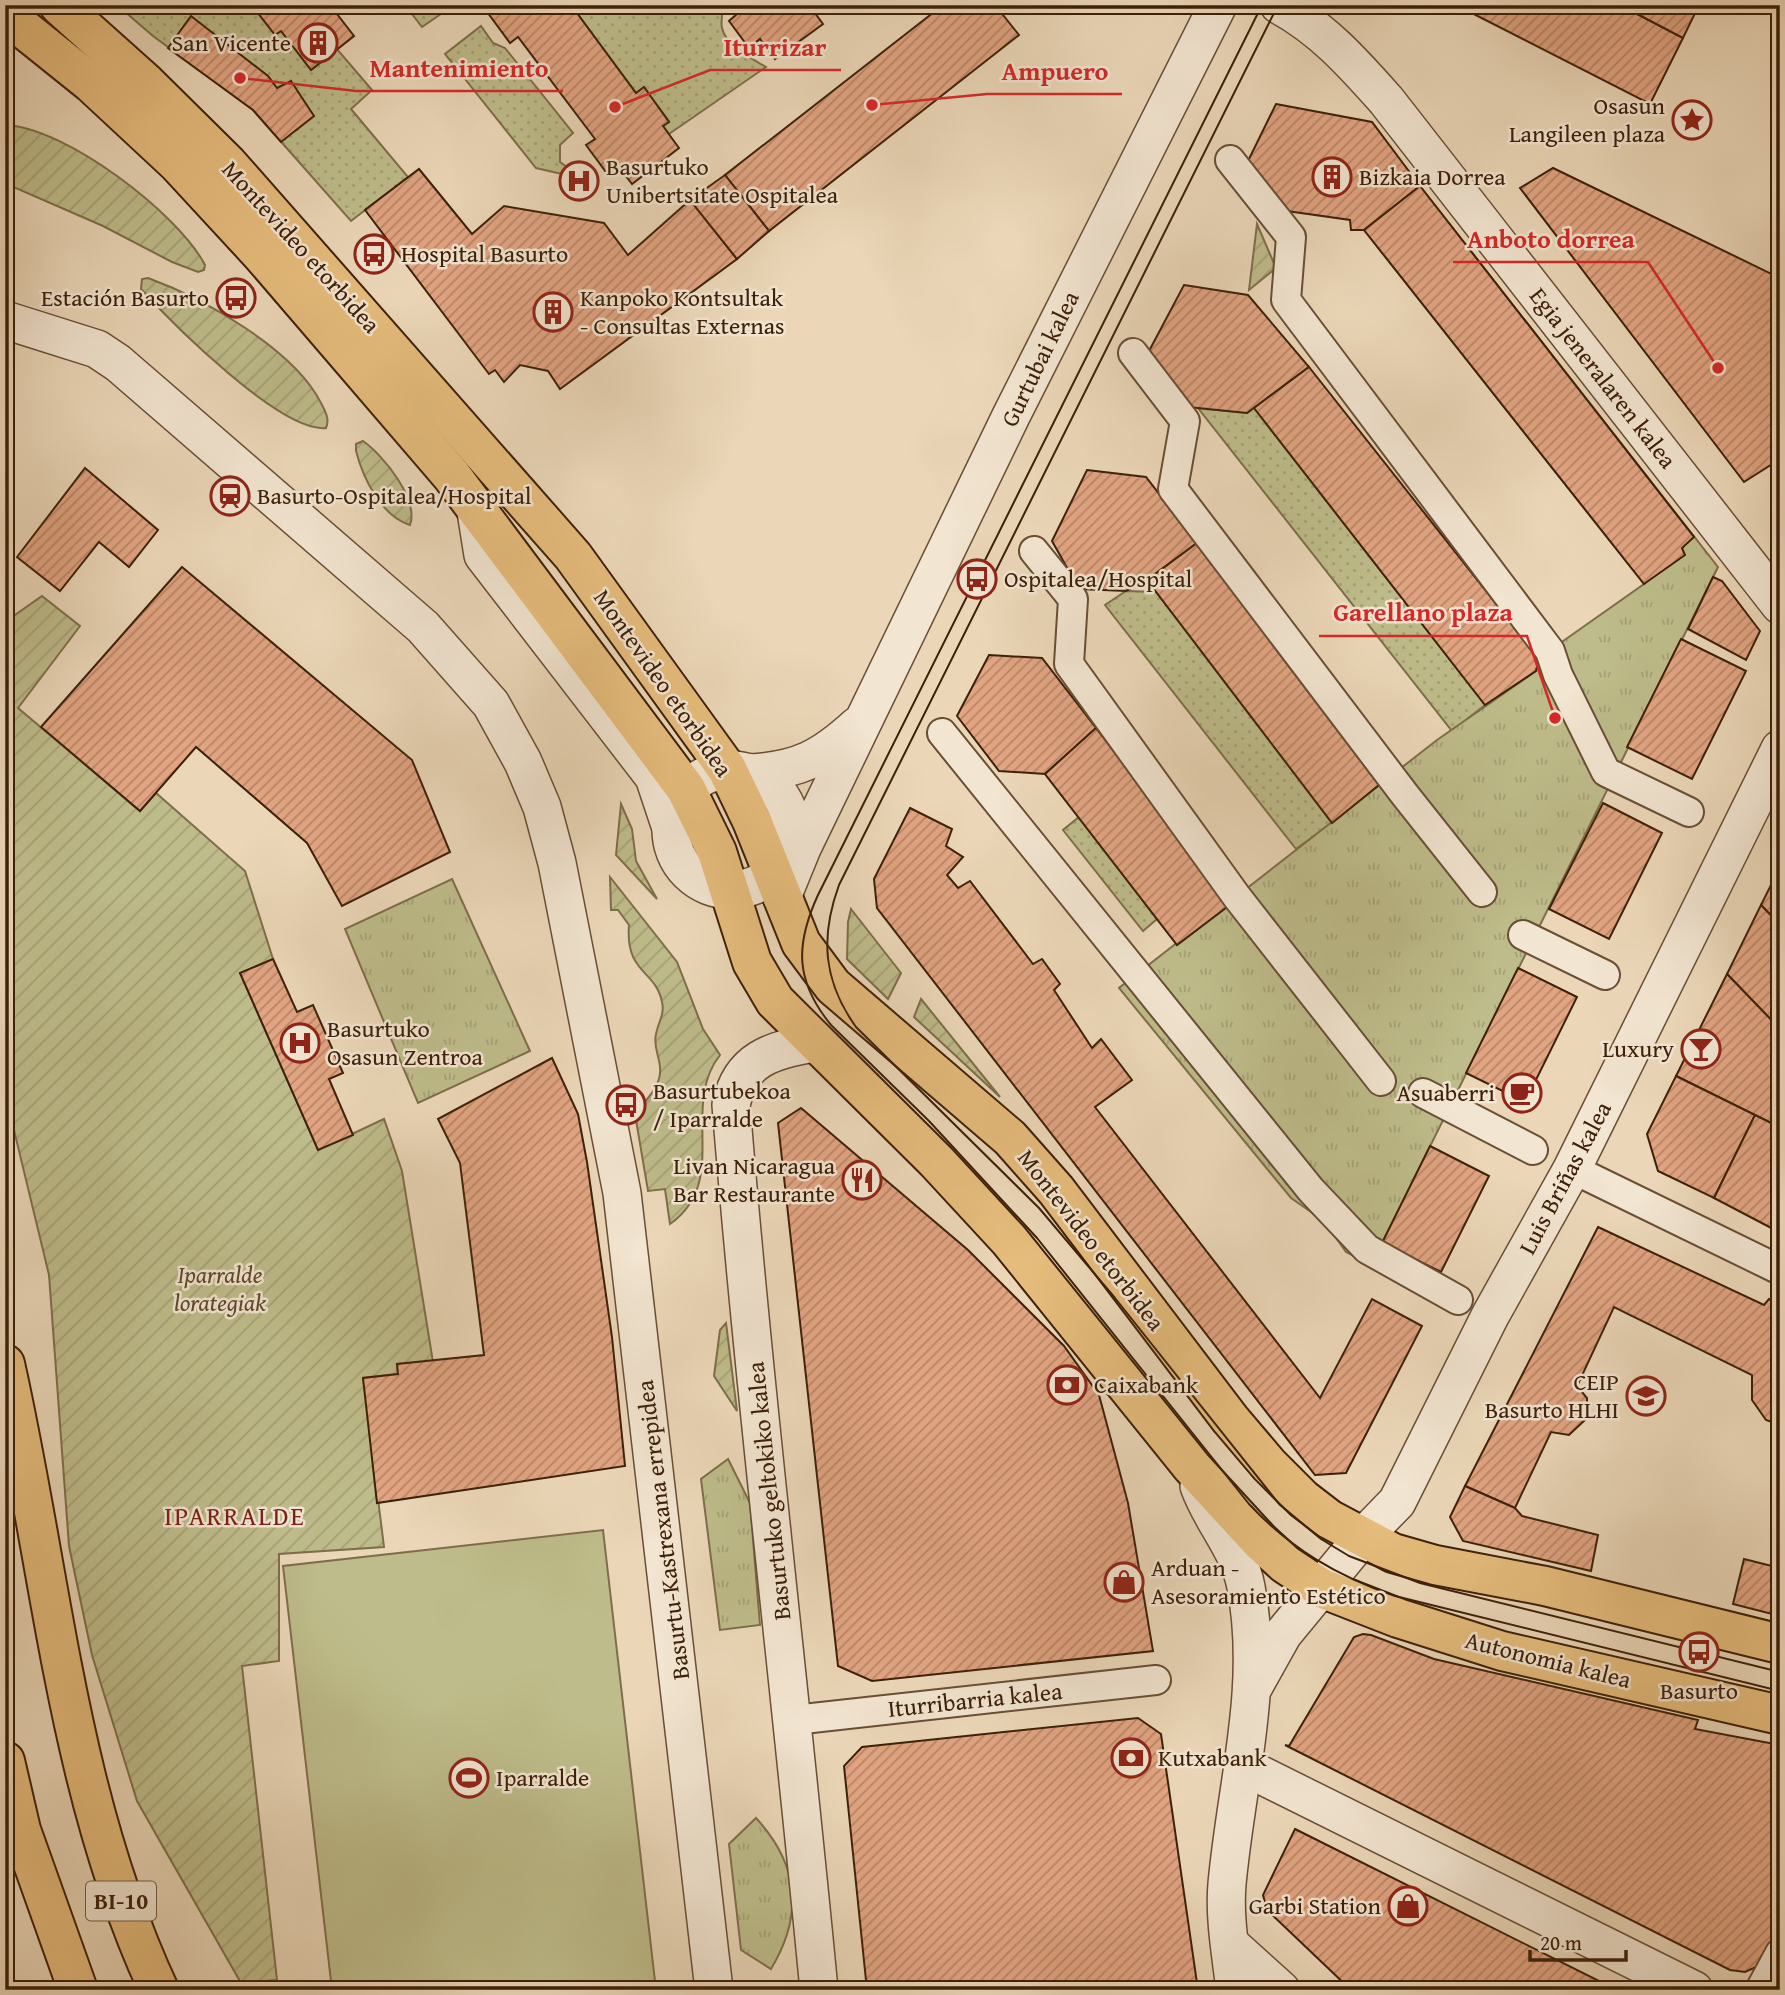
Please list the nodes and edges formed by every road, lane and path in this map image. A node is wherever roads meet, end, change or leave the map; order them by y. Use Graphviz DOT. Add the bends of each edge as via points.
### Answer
graph roads {
  1 [pos="59,5"];
  2 [pos="1218,5"];
  3 [pos="1279,5"];
  4 [pos="5,14"];
  5 [pos="1230,160"];
  6 [pos="9,331"];
  7 [pos="1133,353"];
  8 [pos="475,505"];
  9 [pos="1034,551"];
  10 [pos="1780,605"];
  11 [pos="868,715"];
  12 [pos="942,733"];
  13 [pos="1780,749"];
  14 [pos="739,771"];
  15 [pos="686,789"];
  16 [pos="1689,812"];
  17 [pos="670,825"];
  18 [pos="780,875"];
  19 [pos="728,890"];
  20 [pos="1482,892"];
  21 [pos="1523,935"];
  22 [pos="1605,975"];
  23 [pos="814,1043"];
  24 [pos="1381,1081"];
  25 [pos="1423,1093"];
  26 [pos="1533,1150"];
  27 [pos="1587,1176"];
  28 [pos="1780,1270"];
  29 [pos="1458,1300"];
  30 [pos="5,1363"];
  31 [pos="1192,1467"];
  32 [pos="1362,1538"];
  33 [pos="1321,1588"];
  34 [pos="1780,1644"];
  35 [pos="1156,1680"];
  36 [pos="1254,1686"];
  37 [pos="1780,1715"];
  38 [pos="794,1720"];
  39 [pos="5,1761"];
  40 [pos="1243,1766"];
  41 [pos="1230,1944"];
  42 [pos="1780,1954"];
  43 [pos="78,1990"];
  44 [pos="159,1990"];
  45 [pos="714,1990"];
  46 [pos="819,1990"];
  47 [pos="1235,1990"];
  48 [pos="1281,1990"];
  49 [pos="1694,1990"];
  50 [pos="1743,1990"];
  51 [pos="1752,1990"];
  52 [pos="1760,1990"];
  1 -- 14 [label="main road, Montevideo etorbidea" via="228,164 333,280 573,556"];
  2 -- 11 [label="street, Gurtubai kalea" via="1017,404"];
  3 -- 10 [label="street, Egia jeneralaren kalea" via="1332,40 1387,100"];
  4 -- 8 [label="main road, Montevideo etorbidea" via="96,88 178,164 262,255"];
  5 -- 16 [label="street" via="1291,237 1286,300 1550,651 1606,772"];
  6 -- 45 [label="street, Basurtu-Kastrexana errepidea" via="97,349 118,363 423,627 491,704 523,762 542,807 557,863 626,1222"];
  7 -- 20 [label="street" via="1185,421 1173,489"];
  8 -- 15 [label="main road, Montevideo etorbidea"];
  8 -- 17 [label="street" via="483,555 654,777"];
  9 -- 24 [label="street" via="1073,599 1069,664 1237,897"];
  11 -- 14 [label="street, Gurtubai kalea" via="829,752 781,771"];
  11 -- 18 [label="street, Gurtubai kalea" via="813,827"];
  12 -- 29 [label="street" via="1311,1189 1367,1249"];
  13 -- 32 [label="street, Luis Briñas kalea" via="1572,1169 1490,1316 1397,1502"];
  14 -- 15 [label="street, Gurtubai kalea" via="705,775"];
  14 -- 18 [label="main road, Montevideo etorbidea" via="752,821"];
  15 -- 17 [label="street"];
  15 -- 19 [label="main road, Montevideo etorbidea" via="717,852"];
  17 -- 19 [label="street" via="680,862 703,883"];
  18 -- 19 [label="street"];
  18 -- 32 [label="main road, Montevideo etorbidea" via="802,943 833,986 1010,1138 1056,1189 1269,1465 1303,1499"];
  19 -- 23 [label="main road, Montevideo etorbidea" via="752,962 775,1001"];
  21 -- 22 [label="street"];
  23 -- 31 [label="main road, Montevideo etorbidea" via="936,1161 1009,1240"];
  23 -- 38 [label="street, Basurtuko geltokiko kalea" via="763,1056 735,1086 731,1105"];
  25 -- 26 [label="street"];
  27 -- 28 [label="street"];
  30 -- 44 [label="main road, BI-10" via="92,1808 122,1901"];
  31 -- 33 [label="main road, Montevideo etorbidea" via="1260,1541"];
  31 -- 36 [label="street" via="1232,1544 1246,1585"];
  32 -- 33 [label="street, Luis Briñas kalea"];
  32 -- 34 [label="main road" via="1393,1553 1459,1571 1545,1586"];
  33 -- 36 [label="street, Luis Briñas kalea" via="1283,1634"];
  33 -- 37 [label="main road, Autonomia kalea" via="1490,1648"];
  35 -- 38 [label="street, Iturribarria kalea"];
  36 -- 40 [label="street"];
  38 -- 46 [label="street, Basurtuko geltokiko kalea"];
  39 -- 43 [label="main road, BI-10" via="22,1830"];
  40 -- 41 [label="street" via="1227,1886"];
  40 -- 49 [label="street"];
  41 -- 47 [label="street"];
  41 -- 48 [label="street"];
  42 -- 52 [label="street"];
  50 -- 51 [label="street"];
}
